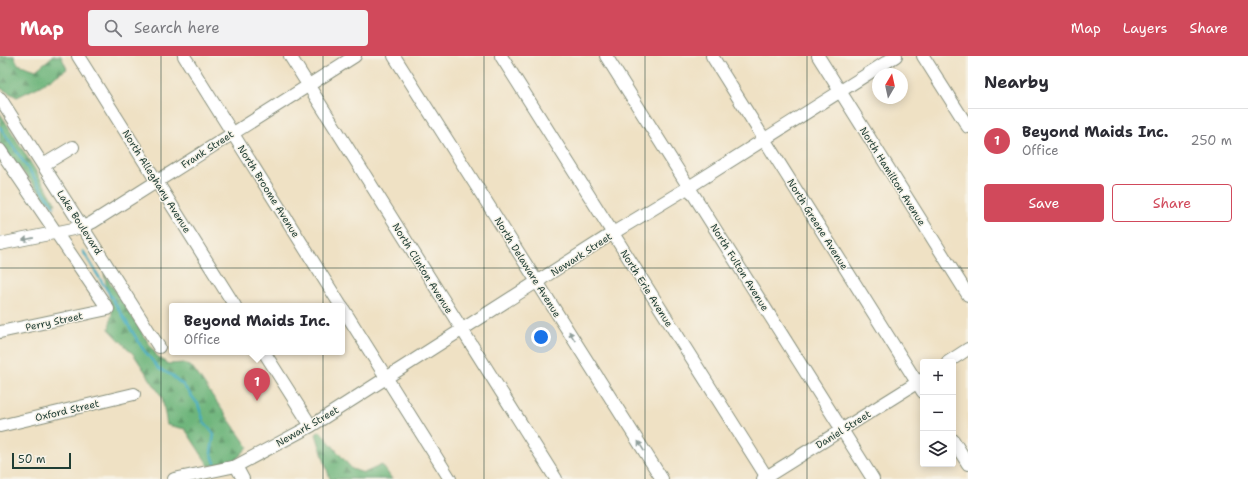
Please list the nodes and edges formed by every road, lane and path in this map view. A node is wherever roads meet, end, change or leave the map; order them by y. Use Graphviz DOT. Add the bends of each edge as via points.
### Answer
graph roads {
  1 [pos="78,56"];
  2 [pos="184,56"];
  3 [pos="290,56"];
  4 [pos="355,56"];
  5 [pos="394,56"];
  6 [pos="501,56"];
  7 [pos="606,56"];
  8 [pos="712,56"];
  9 [pos="818,56"];
  10 [pos="896,56"];
  11 [pos="923,56"];
  12 [pos="309,86"];
  13 [pos="840,91"];
  14 [pos="0,98"];
  15 [pos="968,127"];
  16 [pos="232,133"];
  17 [pos="764,140"];
  18 [pos="74,147"];
  19 [pos="1,150"];
  20 [pos="43,165"];
  21 [pos="158,180"];
  22 [pos="689,187"];
  23 [pos="83,227"];
  24 [pos="56,233"];
  25 [pos="613,233"];
  26 [pos="0,244"];
  27 [pos="537,282"];
  28 [pos="968,295"];
  29 [pos="233,303"];
  30 [pos="339,303"];
  31 [pos="345,312"];
  32 [pos="462,329"];
  33 [pos="0,332"];
  34 [pos="159,347"];
  35 [pos="968,349"];
  36 [pos="266,355"];
  37 [pos="953,359"];
  38 [pos="386,377"];
  39 [pos="920,382"];
  40 [pos="920,385"];
  41 [pos="134,394"];
  42 [pos="0,426"];
  43 [pos="311,426"];
  44 [pos="842,431"];
  45 [pos="956,445"];
  46 [pos="968,464"];
  47 [pos="236,466"];
  48 [pos="766,478"];
  49 [pos="174,479"];
  50 [pos="243,479"];
  51 [pos="450,479"];
  52 [pos="556,479"];
  53 [pos="662,479"];
  54 [pos="873,479"];
  1 -- 21 [label="street, North Alleghany Avenue"];
  2 -- 16 [label="street, North Broome Avenue"];
  3 -- 12 [label="street, North Clinton Avenue"];
  4 -- 12 [label="street, Frank Street"];
  5 -- 27 [label="street, North Delaware Avenue"];
  6 -- 25 [label="street, North Erie Avenue"];
  7 -- 22 [label="street, North Fulton Avenue"];
  8 -- 17 [label="street, North Greene Avenue"];
  9 -- 13 [label="street, North Hamilton Avenue"];
  10 -- 13 [label="street, Newark Street"];
  11 -- 15 [label="street"];
  12 -- 16 [label="street, Frank Street"];
  12 -- 32 [label="street, North Clinton Avenue"];
  13 -- 17 [label="street, Newark Street"];
  13 -- 28 [label="street, North Hamilton Avenue"];
  14 -- 20 [label="street, Lake Boulevard"];
  16 -- 21 [label="street, Frank Street"];
  16 -- 30 [label="street, North Broome Avenue"];
  17 -- 22 [label="street, Newark Street"];
  17 -- 39 [label="street, North Greene Avenue"];
  18 -- 20 [label="street"];
  19 -- 24 [label="street"];
  20 -- 23 [label="street, Lake Boulevard"];
  21 -- 23 [label="street, Frank Street"];
  21 -- 29 [label="street, North Alleghany Avenue"];
  22 -- 25 [label="street, Newark Street"];
  22 -- 44 [label="street, North Fulton Avenue"];
  23 -- 24 [label="street, Frank Street"];
  23 -- 34 [label="street, Lake Boulevard"];
  24 -- 26 [label="street, Frank Street, one-way"];
  24 -- 33 [label="street, Perry Street" via="108,309"];
  25 -- 27 [label="street, Newark Street"];
  25 -- 48 [label="street, North Erie Avenue"];
  27 -- 32 [label="street, Newark Street"];
  53 -- 27 [label="street, North Delaware Avenue, one-way"];
  31 -- 38 [label="street, North Broome Avenue"];
  32 -- 38 [label="street, Newark Street"];
  32 -- 52 [label="street, North Clinton Avenue"];
  35 -- 37 [label="street"];
  36 -- 43 [label="street"];
  38 -- 43 [label="street, Newark Street"];
  38 -- 51 [label="street, North Broome Avenue"];
  40 -- 44 [label="street, Daniel Street"];
  41 -- 42 [label="street, Oxford Street"];
  43 -- 47 [label="street, Newark Street"];
  44 -- 48 [label="street, Daniel Street"];
  44 -- 54 [label="street, North Fulton Avenue"];
  45 -- 46 [label="street"];
  47 -- 49 [label="street, Newark Street"];
  47 -- 50 [label="street"];
}
